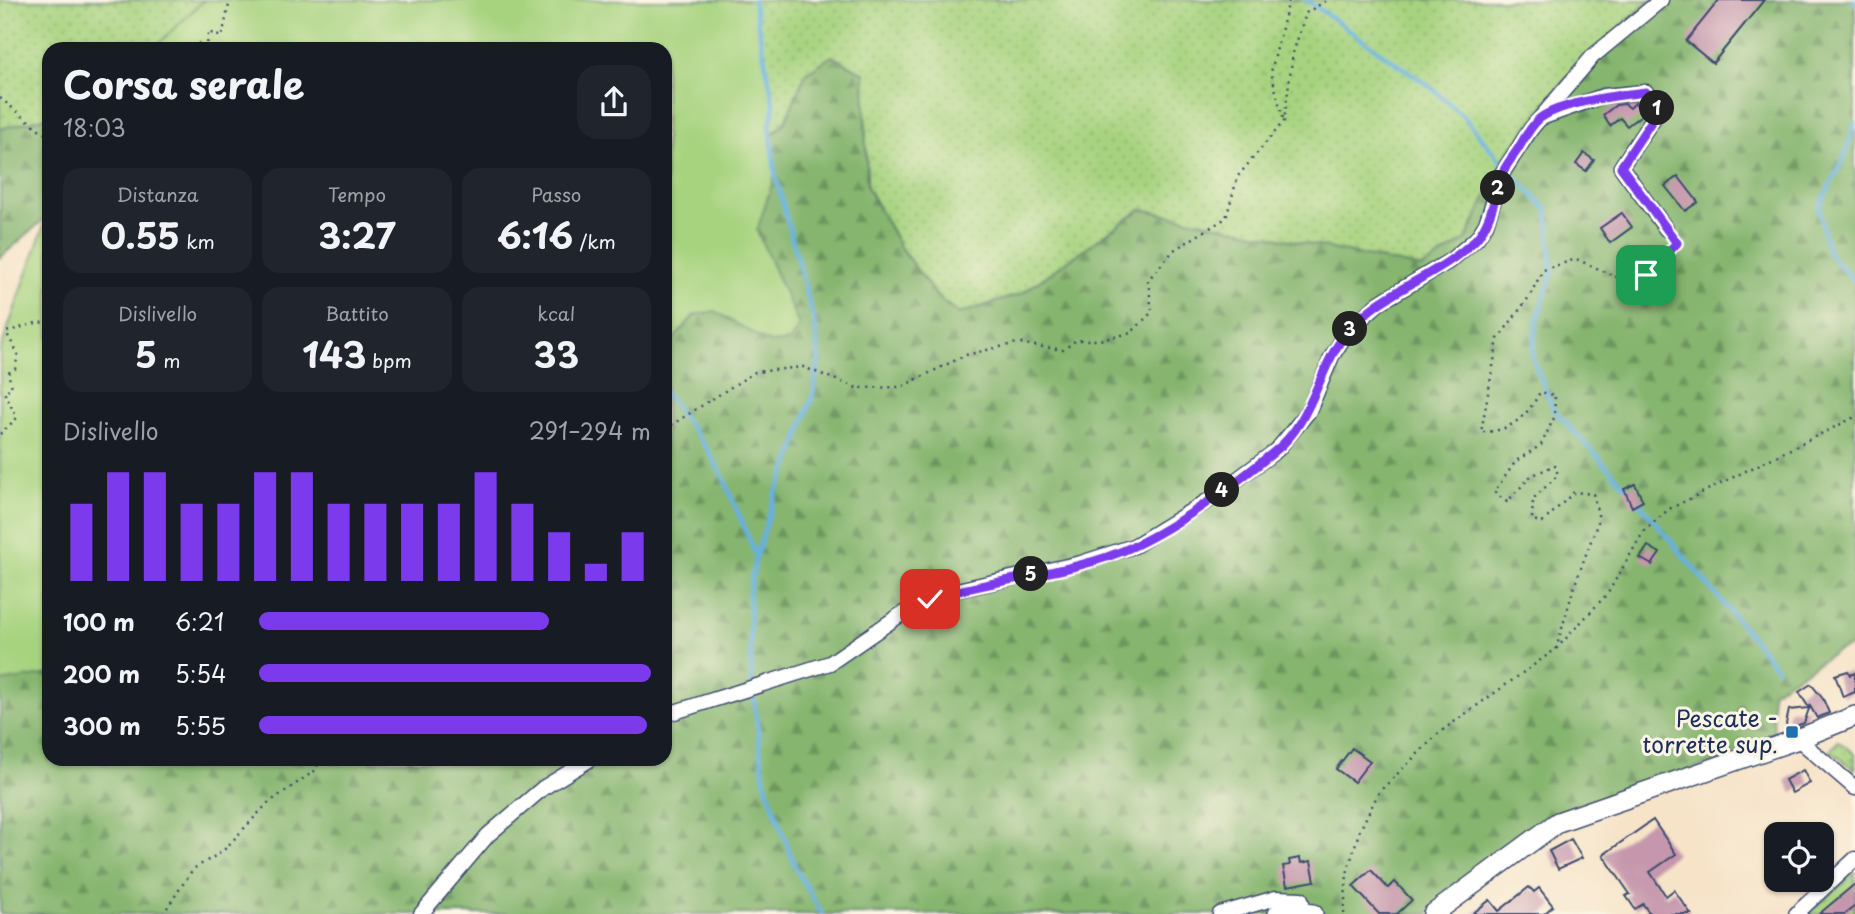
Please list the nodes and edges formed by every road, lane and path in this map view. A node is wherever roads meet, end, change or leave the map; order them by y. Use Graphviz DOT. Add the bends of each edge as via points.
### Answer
graph roads {
  1 [pos="230,0"];
  2 [pos="1289,0"];
  3 [pos="1327,0"];
  4 [pos="1661,0"];
  5 [pos="207,42"];
  6 [pos="0,98"];
  7 [pos="1541,118"];
  8 [pos="1284,121"];
  9 [pos="42,131"];
  10 [pos="1666,229"];
  11 [pos="42,323"];
  12 [pos="1855,417"];
  13 [pos="672,425"];
  14 [pos="0,434"];
  15 [pos="1556,649"];
  16 [pos="672,713"];
  17 [pos="1855,716"];
  18 [pos="1798,739"];
  19 [pos="317,766"];
  20 [pos="579,766"];
  21 [pos="1855,788"];
  22 [pos="1855,859"];
  23 [pos="1308,913"];
  24 [pos="163,914"];
  25 [pos="421,914"];
  26 [pos="1220,914"];
  27 [pos="1278,914"];
  28 [pos="1344,914"];
  29 [pos="1433,914"];
  30 [pos="1796,914"];
  1 -- 5 [label="path" via="222,37 208,32"];
  2 -- 8 [label="path" via="1271,72"];
  3 -- 8 [label="path" via="1306,13 1293,53"];
  4 -- 7 [label="street" via="1593,55"];
  6 -- 9 [label="path"];
  7 -- 10 [label="street" via="1603,96 1646,92 1659,110 1621,167"];
  7 -- 16 [label="street" via="1503,172 1477,238 1451,260 1379,303 1348,331 1309,411 1277,450 1209,500 1133,546 930,599 830,663"];
  8 -- 13 [label="path" via="1238,176 1226,218 1174,250 1148,279 1153,312 1131,333 1076,340 1063,350 1017,343 966,355 901,387 857,388 803,367 755,372"];
  10 -- 15 [label="path" via="1677,243 1646,275 1619,278 1576,259 1543,270 1498,339 1481,432 1498,432 1527,415 1540,392 1555,395 1555,418 1541,445 1516,461 1494,492 1507,502 1531,477 1555,465 1558,475 1533,499 1532,520 1543,522 1574,492 1593,494 1599,519"];
  11 -- 14 [label="path" via="6,332 18,354 15,369 8,373 12,387 4,392 17,418"];
  12 -- 15 [label="path" via="1669,509 1644,531 1608,593"];
  15 -- 28 [label="path" via="1440,732 1379,792 1359,832"];
  17 -- 18 [label="main road"];
  18 -- 21 [label="street"];
  18 -- 29 [label="main road" via="1558,822"];
  19 -- 24 [label="path" via="268,803 222,852 193,869"];
  20 -- 25 [label="street" via="543,788 488,835"];
  22 -- 30 [label="street"];
  23 -- 26 [label="street" via="1301,899 1276,898"];
  23 -- 27 [label="main road"];
}
